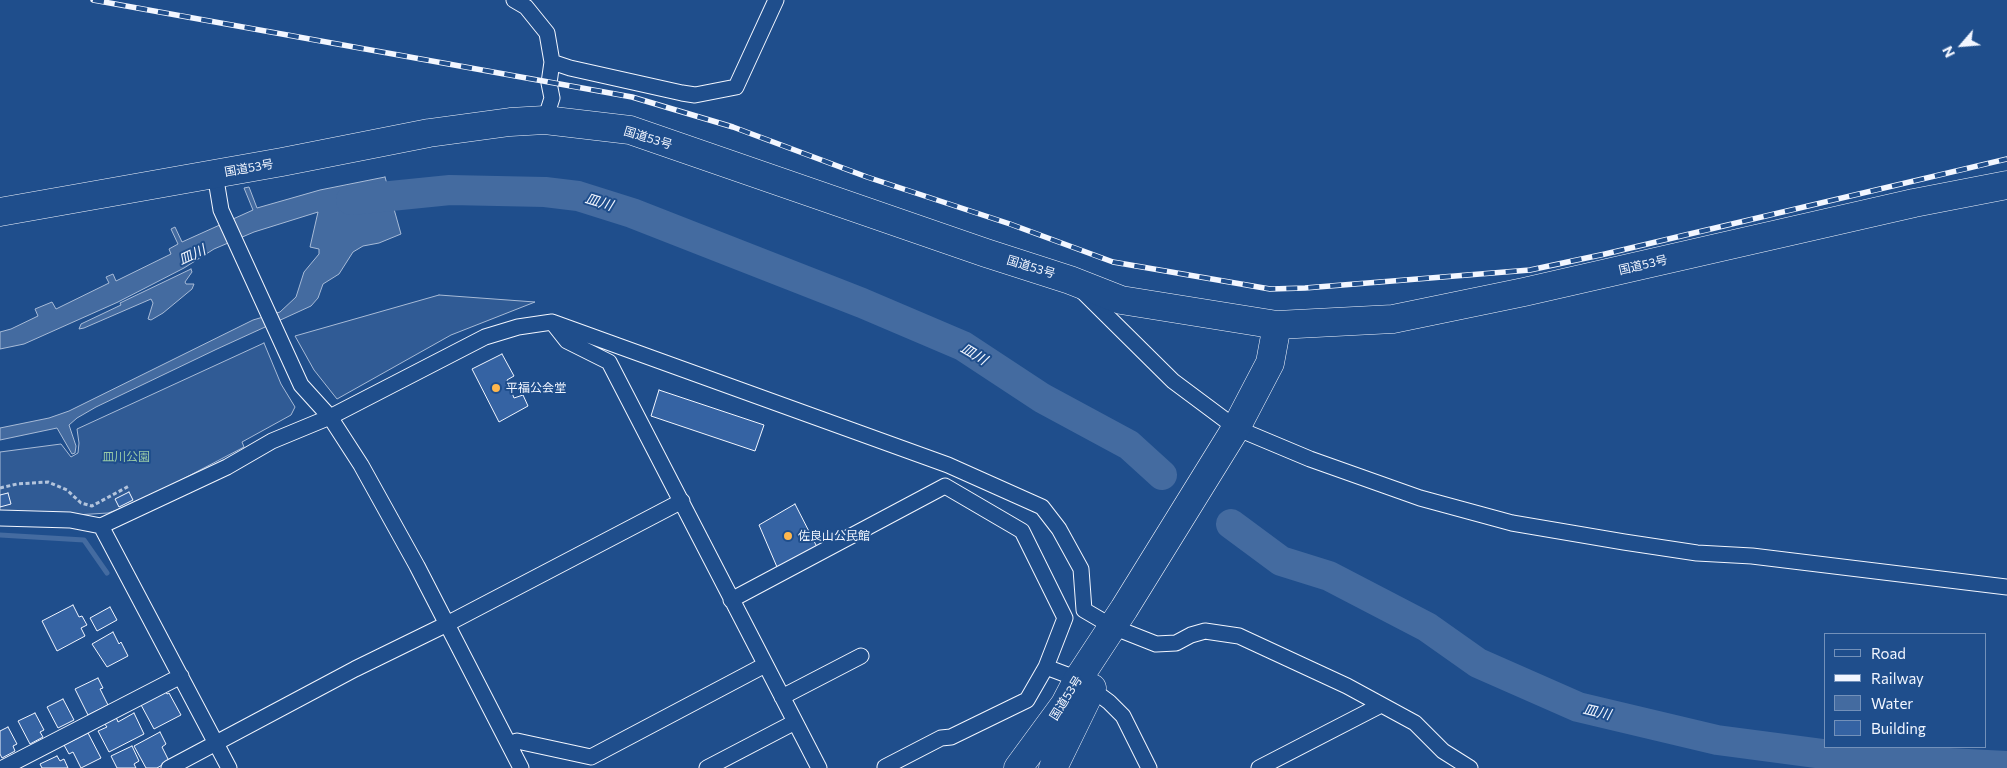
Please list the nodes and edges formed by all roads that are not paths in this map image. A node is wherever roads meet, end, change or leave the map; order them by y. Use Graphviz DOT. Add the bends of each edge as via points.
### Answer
graph roads {
  1 [pos="514,0"];
  2 [pos="776,0"];
  3 [pos="552,62"];
  4 [pos="545,120"];
  5 [pos="215,174"];
  6 [pos="2007,184"];
  7 [pos="0,212"];
  8 [pos="1070,280"];
  9 [pos="552,322"];
  10 [pos="1276,325"];
  11 [pos="625,348"];
  12 [pos="609,362"];
  13 [pos="330,417"];
  14 [pos="1231,436"];
  15 [pos="948,465"];
  16 [pos="945,486"];
  17 [pos="682,502"];
  18 [pos="0,518"];
  19 [pos="101,526"];
  20 [pos="2007,587"];
  21 [pos="731,600"];
  22 [pos="1118,618"];
  23 [pos="447,624"];
  24 [pos="861,656"];
  25 [pos="765,665"];
  26 [pos="1046,667"];
  27 [pos="181,676"];
  28 [pos="1085,685"];
  29 [pos="782,698"];
  30 [pos="1381,704"];
  31 [pos="795,722"];
  32 [pos="216,743"];
  33 [pos="509,744"];
  34 [pos="1443,751"];
  35 [pos="885,767"];
  36 [pos="3,768"];
  37 [pos="169,768"];
  38 [pos="229,768"];
  39 [pos="521,768"];
  40 [pos="707,768"];
  41 [pos="819,768"];
  42 [pos="1018,768"];
  43 [pos="1053,768"];
  44 [pos="1149,768"];
  45 [pos="1259,768"];
  46 [pos="1446,768"];
  47 [pos="1470,768"];
  1 -- 3 [label="street" via="526,7 547,33"];
  2 -- 3 [label="street" via="736,87 695,95 682,94"];
  3 -- 4 [label="street" via="549,83 552,98"];
  4 -- 5 [label="highway, 国道53号" via="429,133"];
  4 -- 8 [label="highway, 国道53号" via="630,130"];
  5 -- 7 [label="highway, 国道53号"];
  5 -- 13 [label="street" via="221,210 274,329 301,385"];
  6 -- 10 [label="highway, 国道53号" via="1393,319"];
  8 -- 10 [label="highway, 国道53号" via="1121,300"];
  8 -- 14 [label="street"];
  9 -- 11 [label="street"];
  9 -- 12 [label="street" via="567,341"];
  9 -- 13 [label="street" via="485,336"];
  10 -- 14 [label="highway, 国道53号" via="1270,363"];
  11 -- 12 [label="street"];
  11 -- 15 [label="street"];
  12 -- 17 [label="street"];
  13 -- 19 [label="street" via="272,441"];
  13 -- 23 [label="street" via="366,474"];
  14 -- 20 [label="street" via="1310,458 1420,498 1512,524 1697,553 1752,556"];
  14 -- 22 [label="highway, 国道53号"];
  15 -- 16 [label="street"];
  15 -- 22 [label="street" via="1042,507 1059,529 1081,569 1084,610"];
  16 -- 21 [label="street"];
  16 -- 26 [label="street" via="1022,531 1065,618"];
  17 -- 21 [label="street"];
  17 -- 23 [label="street"];
  18 -- 19 [label="street" via="70,520"];
  19 -- 27 [label="street"];
  21 -- 25 [label="street"];
  22 -- 28 [label="highway, 国道53号"];
  22 -- 30 [label="street" via="1156,644 1176,643 1205,631 1239,636"];
  23 -- 32 [label="street"];
  23 -- 33 [label="street"];
  24 -- 29 [label="street"];
  25 -- 29 [label="street"];
  25 -- 33 [label="street" via="591,757 517,742"];
  26 -- 28 [label="street"];
  26 -- 35 [label="street" via="1027,700"];
  27 -- 32 [label="street"];
  27 -- 36 [label="street"];
  28 -- 42 [label="highway, 国道53号" via="1065,704"];
  28 -- 43 [label="highway, 国道53号"];
  28 -- 44 [label="street" via="1110,702 1123,716"];
  29 -- 31 [label="street"];
  30 -- 34 [label="street" via="1415,723"];
  30 -- 45 [label="street"];
  31 -- 40 [label="street"];
  31 -- 41 [label="street"];
  32 -- 37 [label="street"];
  32 -- 38 [label="street"];
  33 -- 39 [label="street"];
  34 -- 46 [label="street" via="1442,760"];
  34 -- 47 [label="street"];
}
